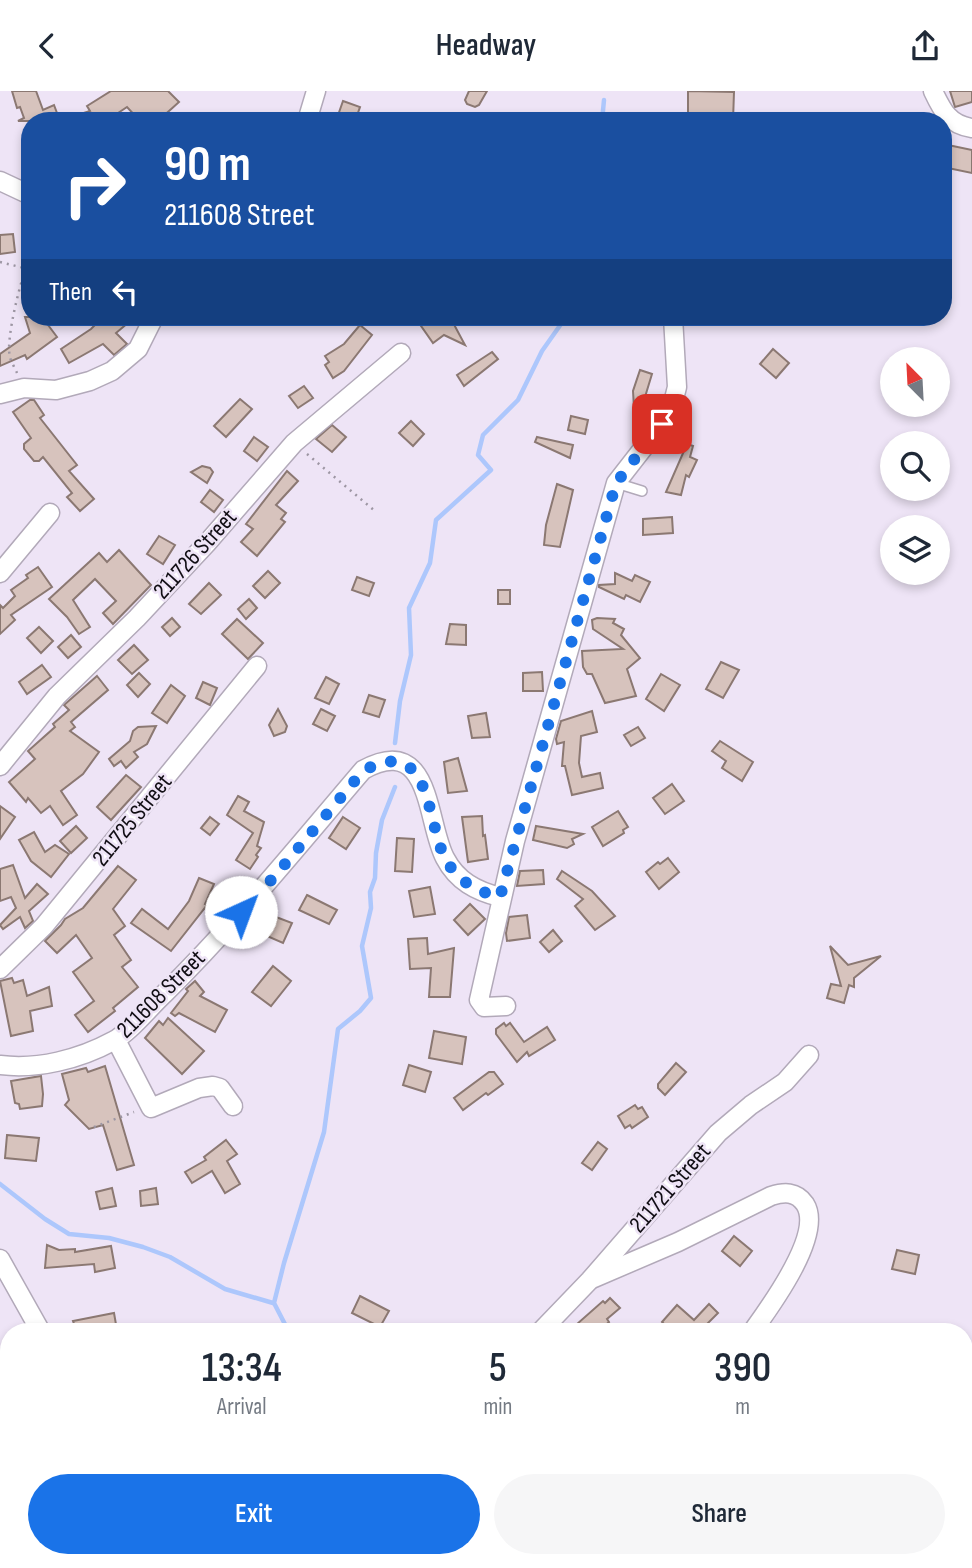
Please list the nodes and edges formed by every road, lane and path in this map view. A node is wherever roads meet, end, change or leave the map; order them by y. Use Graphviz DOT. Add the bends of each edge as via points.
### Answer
graph roads {
  1 [pos="316,91"];
  2 [pos="933,91"];
  3 [pos="310,112"];
  4 [pos="941,112"];
  5 [pos="952,125"];
  6 [pos="972,128"];
  7 [pos="0,181"];
  8 [pos="21,191"];
  9 [pos="0,262"];
  10 [pos="21,267"];
  11 [pos="21,281"];
  12 [pos="150,326"];
  13 [pos="674,326"];
  14 [pos="401,353"];
  15 [pos="24,388"];
  16 [pos="0,394"];
  17 [pos="293,443"];
  18 [pos="616,483"];
  19 [pos="642,491"];
  20 [pos="375,511"];
  21 [pos="50,513"];
  22 [pos="0,573"];
  23 [pos="257,666"];
  24 [pos="0,766"];
  25 [pos="500,897"];
  26 [pos="0,969"];
  27 [pos="506,1006"];
  28 [pos="116,1041"];
  29 [pos="809,1055"];
  30 [pos="0,1065"];
  31 [pos="233,1107"];
  32 [pos="151,1108"];
  33 [pos="94,1127"];
  34 [pos="0,1259"];
  35 [pos="590,1280"];
  36 [pos="36,1323"];
  37 [pos="549,1323"];
  38 [pos="758,1323"];
  1 -- 3 [label="street"];
  2 -- 4 [label="street"];
  5 -- 6 [label="street"];
  7 -- 8 [label="street"];
  9 -- 10 [label="path"];
  11 -- 15 [label="path" via="9,355"];
  12 -- 15 [label="street" via="138,349 112,371 56,390"];
  13 -- 18 [label="street" via="677,387 672,407"];
  14 -- 17 [label="street, 211726 Street"];
  15 -- 16 [label="street"];
  17 -- 20 [label="path"];
  17 -- 24 [label="street, 211726 Street" via="207,543 57,696"];
  18 -- 19 [label="lane"];
  18 -- 25 [label="street"];
  21 -- 22 [label="street"];
  23 -- 26 [label="street, 211725 Street" via="44,926"];
  25 -- 27 [label="street" via="479,1000 484,1007"];
  25 -- 28 [label="street, 211608 Street" via="478,891 451,868 427,792 410,768 385,761 375,764 363,771 275,876"];
  28 -- 30 [label="street, 211608 Street" via="70,1059"];
  28 -- 32 [label="street"];
  29 -- 35 [label="street, 211721 Street" via="785,1082 718,1133"];
  31 -- 32 [label="street" via="220,1088 208,1086"];
  32 -- 33 [label="path"];
  34 -- 36 [label="street"];
  35 -- 37 [label="street, 211721 Street"];
  35 -- 38 [label="street" via="784,1192 802,1199 808,1226 781,1290"];
}
